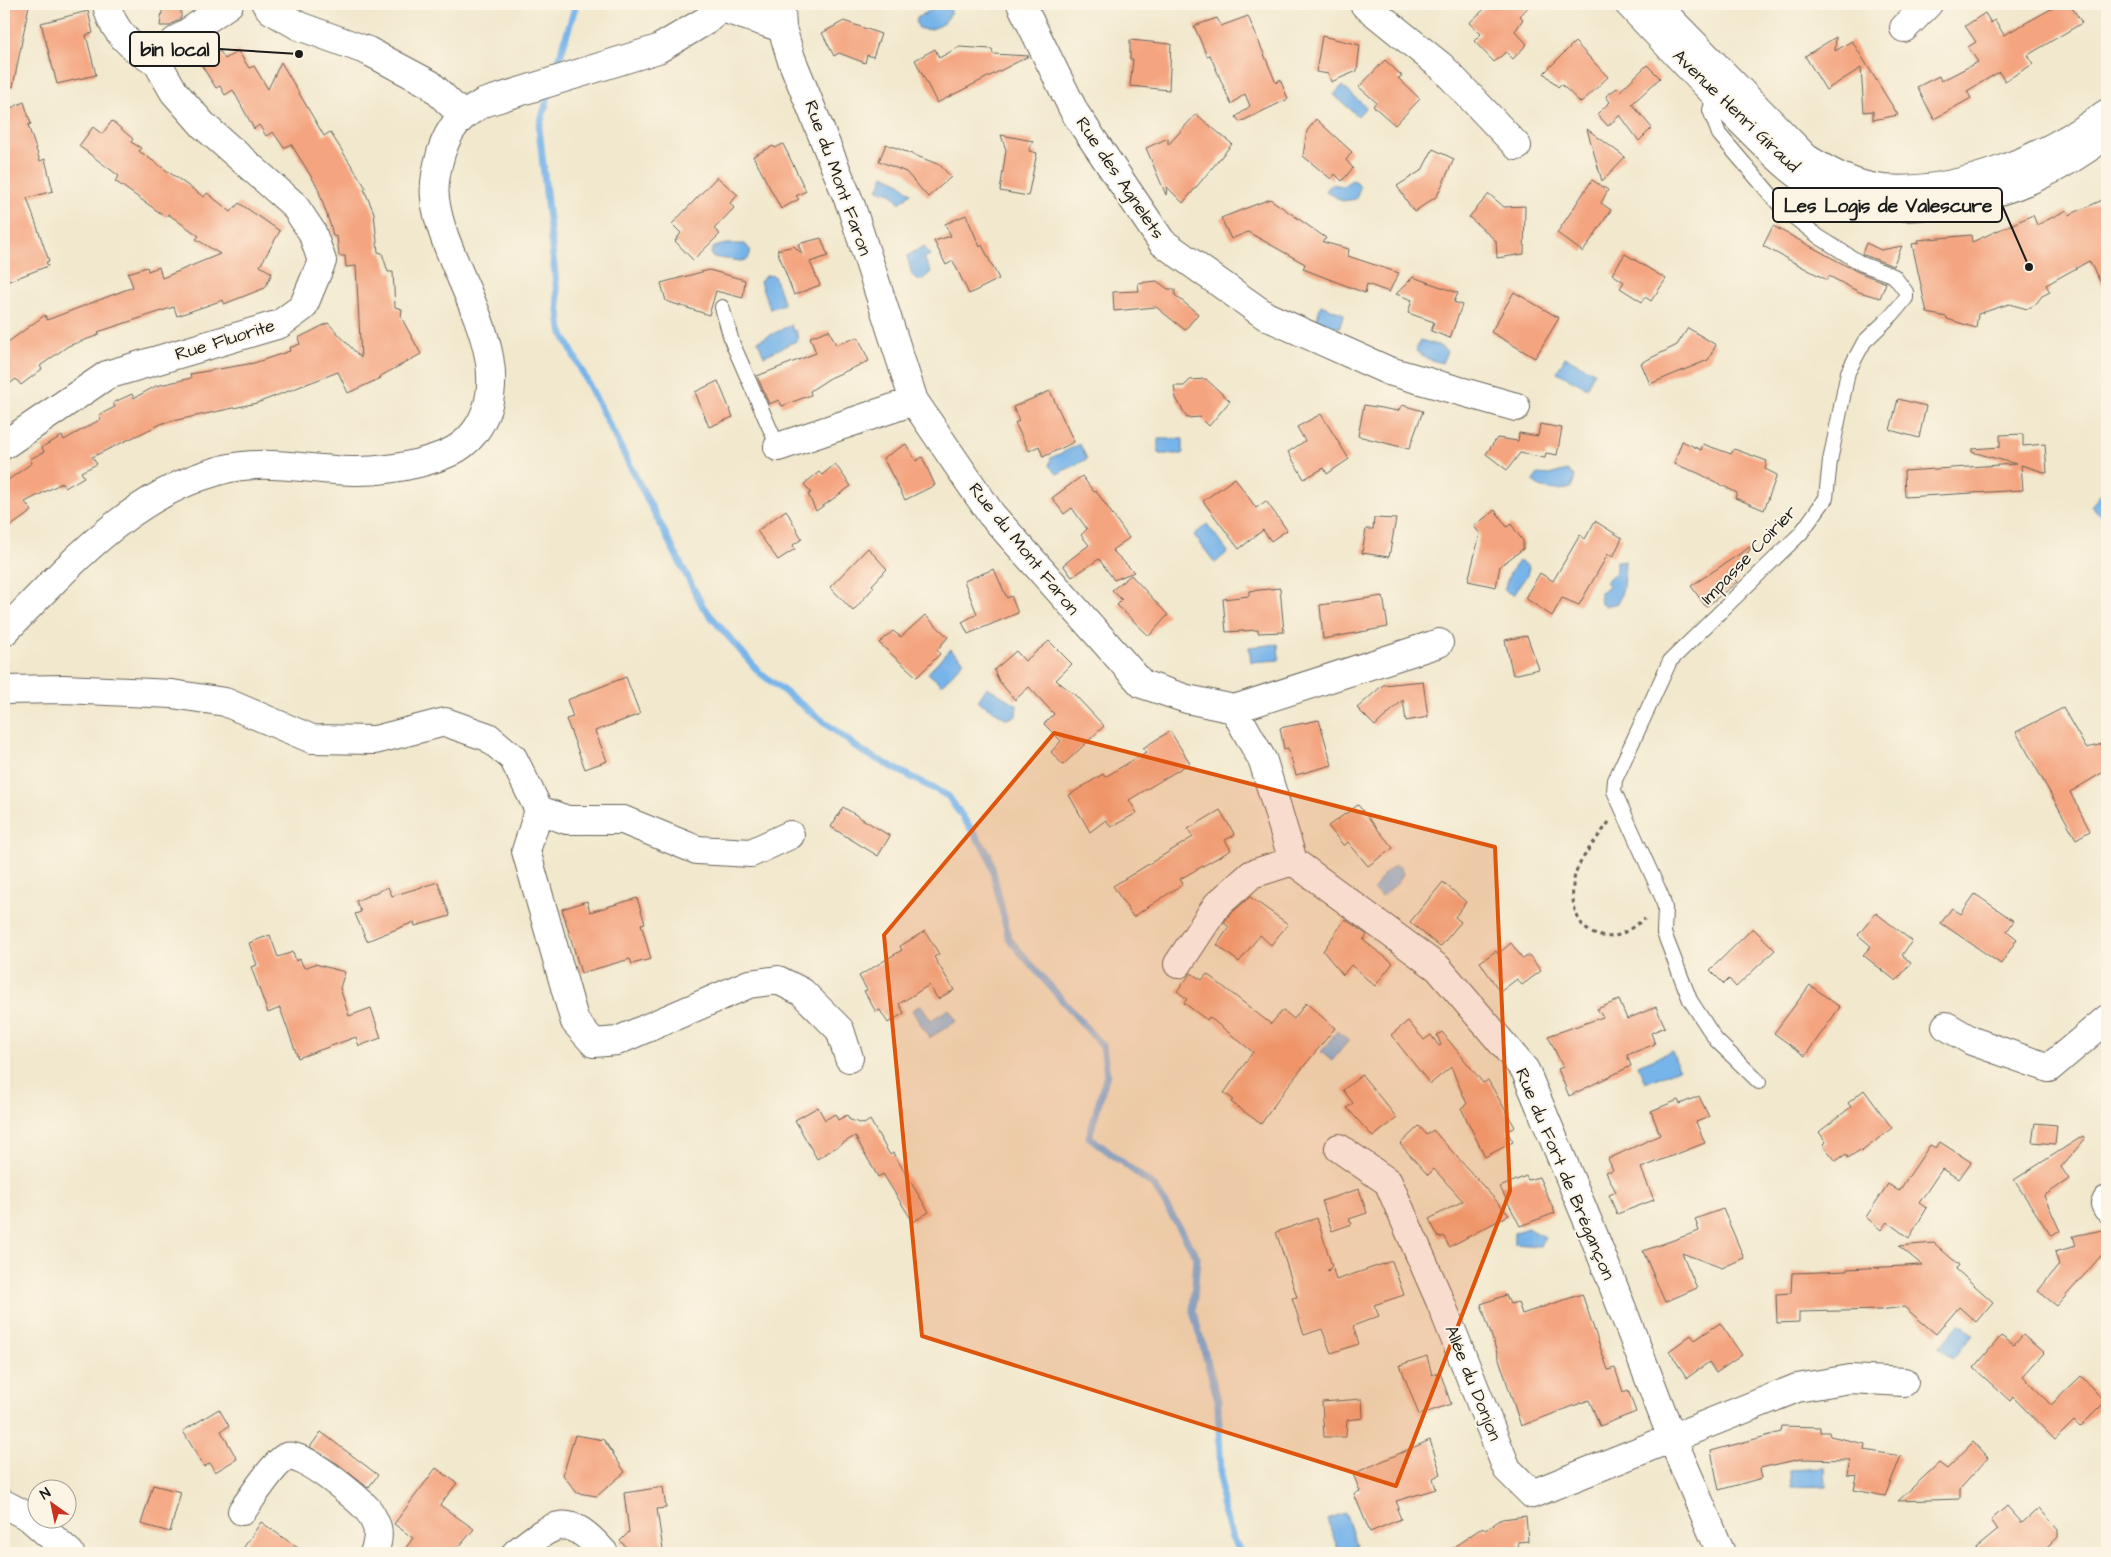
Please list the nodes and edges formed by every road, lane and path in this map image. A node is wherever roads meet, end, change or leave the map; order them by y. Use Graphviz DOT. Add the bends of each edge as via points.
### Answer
graph roads {
  1 [pos="107,4"];
  2 [pos="229,4"];
  3 [pos="266,4"];
  4 [pos="1021,4"];
  5 [pos="1364,4"];
  6 [pos="1628,4"];
  7 [pos="1655,4"];
  8 [pos="1928,4"];
  9 [pos="723,6"];
  10 [pos="778,16"];
  11 [pos="1904,28"];
  12 [pos="157,62"];
  13 [pos="1720,86"];
  14 [pos="473,109"];
  15 [pos="2107,113"];
  16 [pos="2107,134"];
  17 [pos="1517,146"];
  18 [pos="722,306"];
  19 [pos="914,401"];
  20 [pos="1516,407"];
  21 [pos="4,445"];
  22 [pos="778,447"];
  23 [pos="4,632"];
  24 [pos="1439,643"];
  25 [pos="4,690"];
  26 [pos="1234,709"];
  27 [pos="1620,805"];
  28 [pos="539,810"];
  29 [pos="790,835"];
  30 [pos="1293,861"];
  31 [pos="1665,908"];
  32 [pos="1178,964"];
  33 [pos="2107,1019"];
  34 [pos="1946,1026"];
  35 [pos="849,1058"];
  36 [pos="1758,1082"];
  37 [pos="1339,1148"];
  38 [pos="2107,1200"];
  39 [pos="2107,1208"];
  40 [pos="1904,1382"];
  41 [pos="1672,1438"];
  42 [pos="4,1504"];
  43 [pos="242,1511"];
  44 [pos="70,1553"];
  45 [pos="374,1553"];
  46 [pos="516,1553"];
  47 [pos="604,1553"];
  48 [pos="1721,1553"];
  1 -- 12 [label="street" via="119,31 139,53"];
  2 -- 12 [label="street" via="174,42"];
  3 -- 14 [label="street" via="299,26 368,51"];
  4 -- 20 [label="street, Rue des Agnelets" via="1075,113 1162,242 1266,316 1389,371"];
  5 -- 17 [label="street" via="1442,67"];
  6 -- 13 [label="street, Avenue Henri Giraud"];
  7 -- 13 [label="street, Avenue Henri Giraud"];
  8 -- 11 [label="street"];
  9 -- 10 [label="street, Rue du Mont Faron"];
  9 -- 14 [label="street" via="707,20 658,49"];
  10 -- 19 [label="street, Rue du Mont Faron" via="791,58 851,206"];
  12 -- 21 [label="street, Rue Fluorite" via="174,92 204,126 294,205 312,232 322,261 303,307 280,324 107,375"];
  13 -- 15 [label="street, Avenue Henri Giraud" via="1806,158 1854,183 1883,188 1915,188 1965,180 2018,164 2052,148"];
  13 -- 16 [label="street, Avenue Henri Giraud" via="1777,156 1814,184 1836,197 1889,208 1948,203 2002,190 2063,164"];
  13 -- 27 [label="lane, Impasse Coirier" via="1710,110 1719,134 1782,208 1819,237 1862,264 1894,276 1906,292 1906,298 1864,342 1848,372 1826,498 1801,533 1670,661 1615,780 1614,791"];
  14 -- 23 [label="street" via="448,134 437,165 434,196 440,222 482,326 489,365 492,390 482,421 473,434 449,454 394,469 356,471 260,463 219,470 176,486 133,511 87,547"];
  18 -- 22 [label="lane" via="732,342"];
  19 -- 22 [label="street"];
  19 -- 26 [label="street, Rue du Mont Faron" via="991,514 1142,684 1187,699"];
  24 -- 26 [label="street, Rue du Mont Faron"];
  25 -- 28 [label="street" via="172,694 226,702 312,739 375,740 445,722 488,737 513,758"];
  26 -- 30 [label="street" via="1263,760"];
  27 -- 31 [label="lane, Impasse Coirier"];
  27 -- 31 [label="path" via="1578,867 1571,891 1572,905 1582,924 1598,936 1616,936"];
  28 -- 29 [label="street" via="567,820 623,820 697,850 751,853"];
  28 -- 35 [label="street" via="526,852 575,1022 594,1043 617,1041 749,984 778,980 802,992 840,1030"];
  30 -- 32 [label="street" via="1252,874 1217,906"];
  30 -- 41 [label="street, Rue du Fort de Brégançon" via="1438,968 1525,1070"];
  31 -- 36 [label="lane, Impasse Coirier" via="1664,933 1690,1000 1716,1040"];
  33 -- 34 [label="street" via="2049,1068 1972,1041"];
  37 -- 41 [label="street, Allée du Donjon" via="1388,1182 1507,1469 1532,1494"];
  38 -- 39 [label="street"];
  40 -- 41 [label="street" via="1850,1379 1797,1388"];
  41 -- 48 [label="street, Rue du Fort de Brégançon"];
  42 -- 44 [label="street" via="29,1517"];
  43 -- 45 [label="street" via="271,1471 286,1457 295,1456 317,1468 368,1510 377,1527"];
  46 -- 47 [label="street" via="560,1525 572,1525 588,1535"];
}
